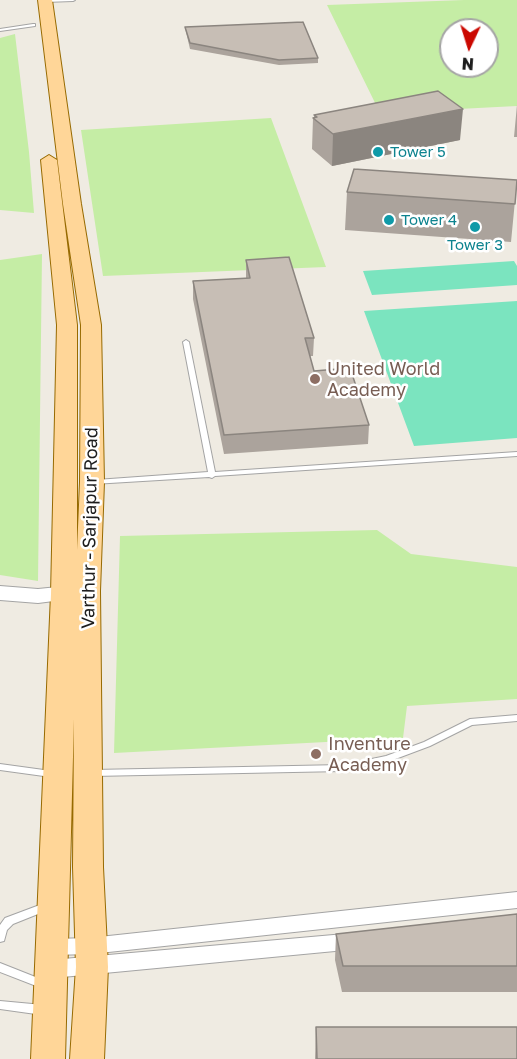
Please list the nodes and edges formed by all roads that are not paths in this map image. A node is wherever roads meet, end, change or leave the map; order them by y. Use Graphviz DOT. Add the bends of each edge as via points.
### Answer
graph roads {
  1 [pos="41,0"];
  2 [pos="73,0"];
  3 [pos="33,26"];
  4 [pos="0,30"];
  5 [pos="186,342"];
  6 [pos="517,454"];
  7 [pos="212,476"];
  8 [pos="92,482"];
  9 [pos="0,593"];
  10 [pos="76,593"];
  11 [pos="517,718"];
  12 [pos="0,767"];
  13 [pos="89,773"];
  14 [pos="59,775"];
  15 [pos="517,900"];
  16 [pos="54,904"];
  17 [pos="217,933"];
  18 [pos="0,938"];
  19 [pos="375,939"];
  20 [pos="221,954"];
  21 [pos="91,957"];
  22 [pos="0,968"];
  23 [pos="52,979"];
  24 [pos="0,1005"];
  25 [pos="48,1059"];
  26 [pos="87,1059"];
  1 -- 2 [label="lane"];
  1 -- 3 [label="main road, Varthur - Sarjapur Road"];
  1 -- 8 [label="main road, Varthur - Sarjapur Road" via="91,325"];
  3 -- 4 [label="lane"];
  3 -- 10 [label="main road, Varthur - Sarjapur Road" via="68,326"];
  5 -- 7 [label="lane"];
  6 -- 7 [label="lane"];
  7 -- 8 [label="lane"];
  8 -- 10 [label="main road, Varthur - Sarjapur Road"];
  9 -- 10 [label="street"];
  10 -- 13 [label="main road, Varthur - Sarjapur Road"];
  10 -- 14 [label="main road, Varthur - Sarjapur Road"];
  11 -- 13 [label="lane" via="470,722 387,759 343,768"];
  12 -- 14 [label="lane"];
  13 -- 21 [label="main road, Varthur - Sarjapur Road"];
  14 -- 16 [label="main road, Varthur - Sarjapur Road"];
  15 -- 17 [label="street"];
  16 -- 18 [label="lane" via="9,921"];
  16 -- 23 [label="main road, Varthur - Sarjapur Road"];
  17 -- 20 [label="street"];
  17 -- 21 [label="street"];
  19 -- 20 [label="street"];
  20 -- 21 [label="street"];
  21 -- 23 [label="street"];
  21 -- 26 [label="main road, Varthur - Sarjapur Road"];
  22 -- 23 [label="lane" via="20,977"];
  23 -- 24 [label="lane"];
  23 -- 25 [label="main road, Varthur - Sarjapur Road"];
}
